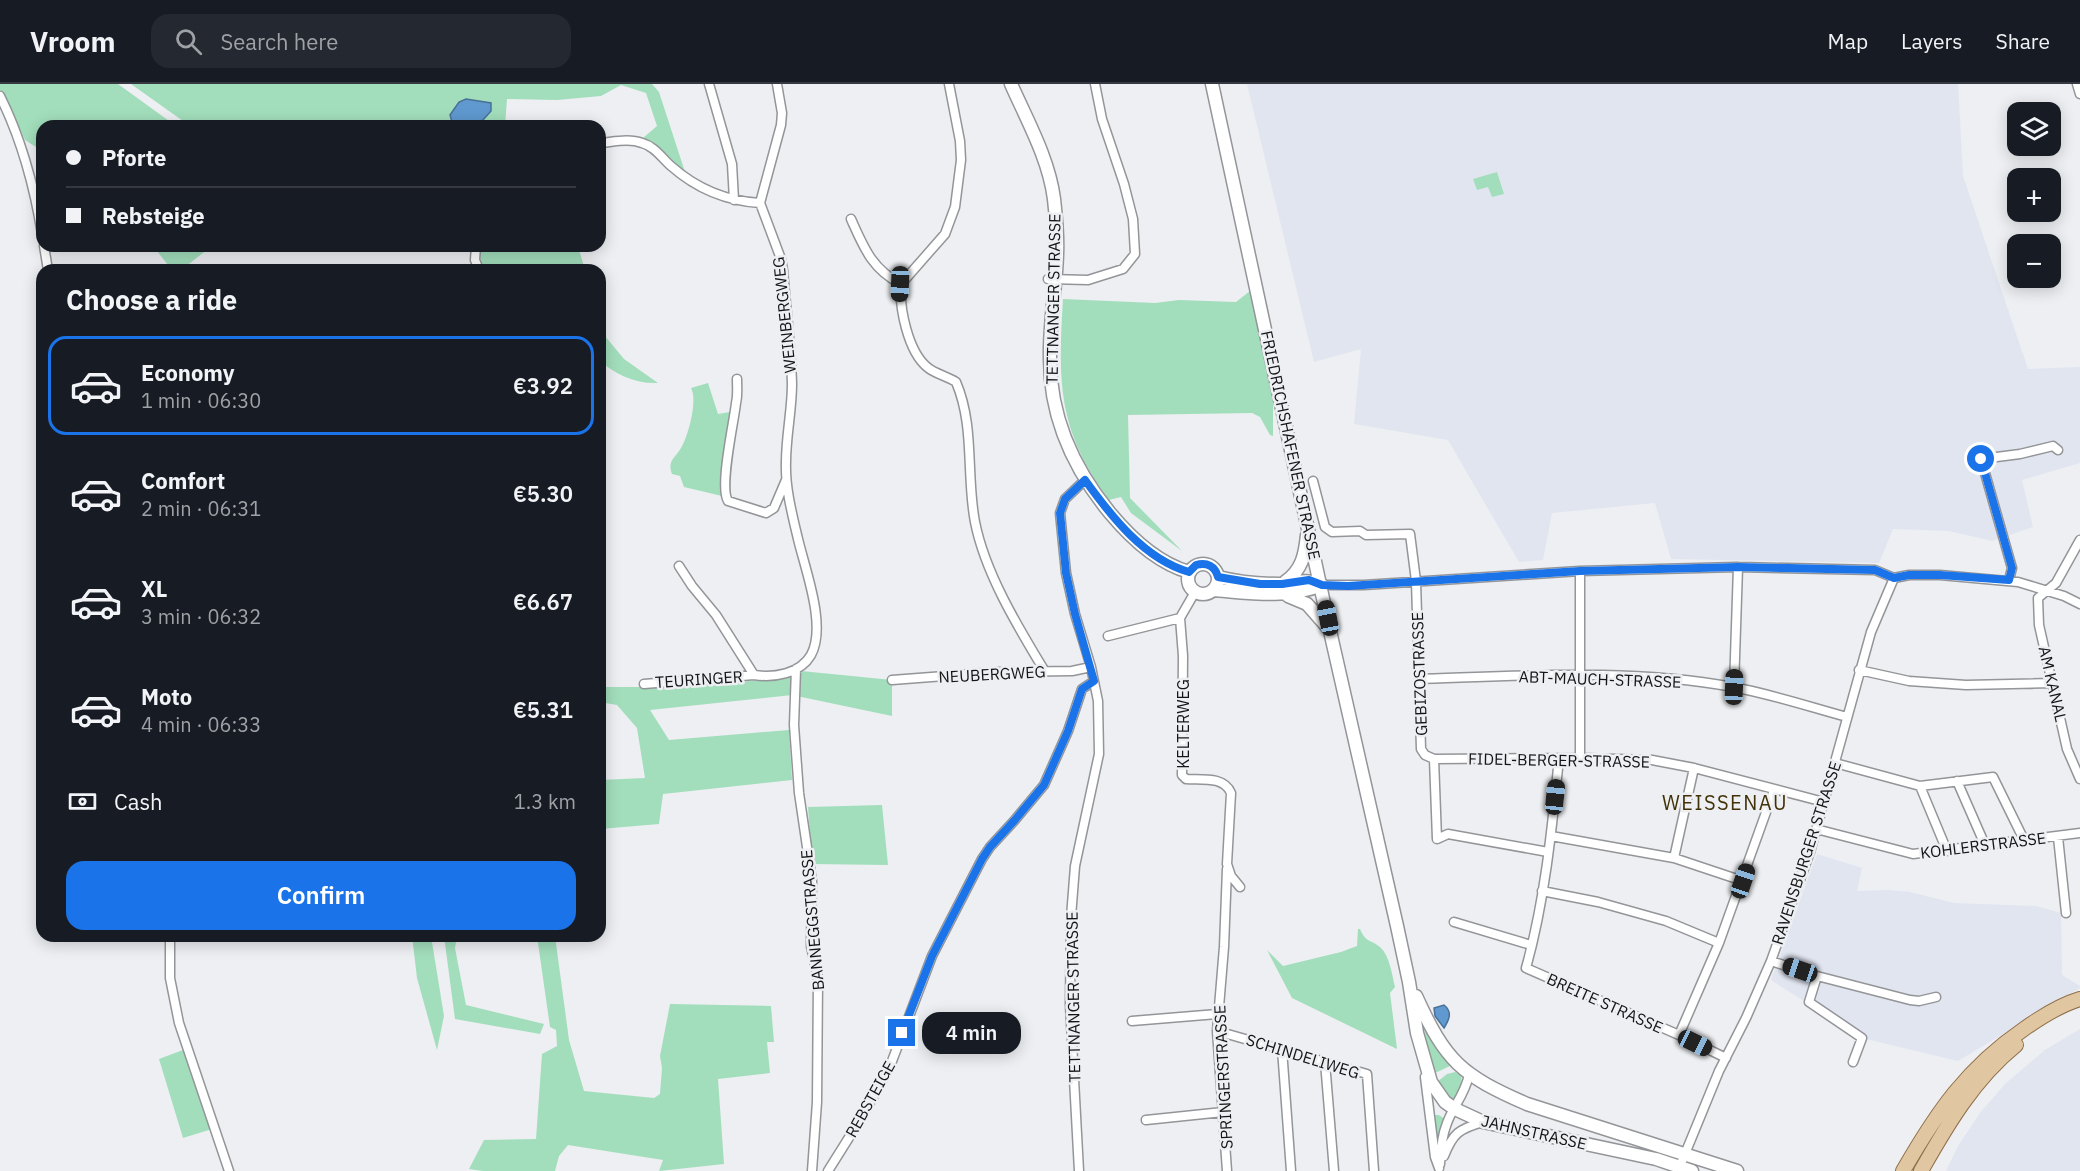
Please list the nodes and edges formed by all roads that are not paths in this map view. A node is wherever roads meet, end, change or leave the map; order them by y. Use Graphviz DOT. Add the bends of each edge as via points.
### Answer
graph roads {
  1 [pos="709,84"];
  2 [pos="777,84"];
  3 [pos="949,84"];
  4 [pos="1011,84"];
  5 [pos="1095,84"];
  6 [pos="1212,84"];
  7 [pos="2077,84"];
  8 [pos="2080,94"];
  9 [pos="0,96"];
  10 [pos="606,143"];
  11 [pos="734,200"];
  12 [pos="36,202"];
  13 [pos="760,203"];
  14 [pos="851,219"];
  15 [pos="1052,279"];
  16 [pos="900,284"];
  17 [pos="737,379"];
  18 [pos="2058,450"];
  19 [pos="787,479"];
  20 [pos="1085,480"];
  21 [pos="1313,481"];
  22 [pos="1309,525"];
  23 [pos="2080,540"];
  24 [pos="679,566"];
  25 [pos="1738,567"];
  26 [pos="1580,571"];
  27 [pos="1189,572"];
  28 [pos="1218,577"];
  29 [pos="1894,578"];
  30 [pos="2009,580"];
  31 [pos="1416,582"];
  32 [pos="1322,585"];
  33 [pos="1282,589"];
  34 [pos="1213,590"];
  35 [pos="2048,590"];
  36 [pos="1195,592"];
  37 [pos="2080,604"];
  38 [pos="1180,618"];
  39 [pos="1330,631"];
  40 [pos="1108,636"];
  41 [pos="1091,667"];
  42 [pos="796,669"];
  43 [pos="1044,670"];
  44 [pos="1859,670"];
  45 [pos="754,675"];
  46 [pos="1581,675"];
  47 [pos="1420,679"];
  48 [pos="892,680"];
  49 [pos="1094,681"];
  50 [pos="2052,683"];
  51 [pos="644,684"];
  52 [pos="1734,687"];
  53 [pos="1847,717"];
  54 [pos="1559,758"];
  55 [pos="1580,758"];
  56 [pos="1434,759"];
  57 [pos="1835,763"];
  58 [pos="1694,768"];
  59 [pos="2080,779"];
  60 [pos="1957,781"];
  61 [pos="1920,786"];
  62 [pos="1774,790"];
  63 [pos="1824,802"];
  64 [pos="1816,829"];
  65 [pos="2080,833"];
  66 [pos="1551,836"];
  67 [pos="2058,837"];
  68 [pos="2024,840"];
  69 [pos="1985,845"];
  70 [pos="1947,851"];
  71 [pos="1548,852"];
  72 [pos="1674,858"];
  73 [pos="1227,864"];
  74 [pos="1743,881"];
  75 [pos="1240,887"];
  76 [pos="1542,891"];
  77 [pos="2066,913"];
  78 [pos="1454,922"];
  79 [pos="170,942"];
  80 [pos="1719,943"];
  81 [pos="1531,945"];
  82 [pos="1224,947"];
  83 [pos="1771,961"];
  84 [pos="1817,976"];
  85 [pos="1409,982"];
  86 [pos="1936,997"];
  87 [pos="2080,1000"];
  88 [pos="1217,1014"];
  89 [pos="1132,1022"];
  90 [pos="1217,1031"];
  91 [pos="1679,1035"];
  92 [pos="1282,1049"];
  93 [pos="1422,1054"];
  94 [pos="1726,1058"];
  95 [pos="1325,1062"];
  96 [pos="1853,1062"];
  97 [pos="1469,1075"];
  98 [pos="1455,1109"];
  99 [pos="1223,1112"];
  100 [pos="1146,1120"];
  101 [pos="1483,1122"];
  102 [pos="1684,1153"];
  103 [pos="1439,1169"];
  104 [pos="1679,1169"];
  105 [pos="229,1171"];
  106 [pos="812,1171"];
  107 [pos="828,1171"];
  108 [pos="1080,1171"];
  109 [pos="1227,1171"];
  110 [pos="1291,1171"];
  111 [pos="1334,1171"];
  112 [pos="1374,1171"];
  113 [pos="1692,1171"];
  114 [pos="1737,1171"];
  115 [pos="1903,1171"];
  116 [pos="1921,1171"];
  1 -- 11 [label="street" via="732,164"];
  2 -- 13 [label="street" via="781,125"];
  3 -- 16 [label="street" via="961,160 955,207 945,234"];
  4 -- 15 [label="main road, TETTNANGER STRASSE" via="1050,182 1057,231"];
  5 -- 15 [label="street" via="1133,219 1135,254 1123,269 1088,280"];
  6 -- 22 [label="main road, FRIEDRICHSHAFENER STRASSE"];
  7 -- 8 [label="street"];
  9 -- 12 [label="street" via="18,136"];
  10 -- 11 [label="street" via="634,141 651,146 693,183"];
  11 -- 13 [label="street"];
  13 -- 19 [label="street, WEINBERGWEG" via="783,270 792,386"];
  14 -- 16 [label="street" via="879,270"];
  15 -- 20 [label="main road, TETTNANGER STRASSE" via="1053,403 1065,440"];
  16 -- 43 [label="street" via="902,314 918,357 929,369 956,382 959,390 978,535 1013,618"];
  17 -- 19 [label="street, WEINBERGWEG" via="725,497 766,513 774,508"];
  18 -- 30 [label="street" via="2053,446 1981,459 2012,568"];
  19 -- 42 [label="street, WEINBERGWEG" via="816,609 811,656"];
  20 -- 27 [label="main road, TETTNANGER STRASSE" via="1117,521 1144,547"];
  20 -- 41 [label="street, TETTNANGER STRASSE" via="1065,499 1060,513 1066,573"];
  21 -- 31 [label="street, GEBIZOSTRASSE" via="1328,531 1410,534"];
  22 -- 32 [label="main road, FRIEDRICHSHAFENER STRASSE"];
  22 -- 33 [label="main road" via="1301,564"];
  23 -- 35 [label="street" via="2061,576"];
  24 -- 45 [label="street"];
  25 -- 26 [label="street"];
  25 -- 29 [label="street" via="1875,570"];
  25 -- 52 [label="street"];
  26 -- 31 [label="street"];
  26 -- 46 [label="street"];
  27 -- 28 [label="main road" via="1196,565 1207,564"];
  27 -- 36 [label="main road" via="1189,585"];
  28 -- 33 [label="main road"];
  28 -- 34 [label="main road"];
  29 -- 30 [label="street" via="1940,575"];
  29 -- 44 [label="street, RAVENSBURGER STRASSE"];
  30 -- 35 [label="street"];
  31 -- 32 [label="street"];
  31 -- 47 [label="street, GEBIZOSTRASSE"];
  32 -- 33 [label="main road" via="1306,592"];
  32 -- 39 [label="main road, FRIEDRICHSHAFENER STRASSE"];
  33 -- 34 [label="main road"];
  33 -- 39 [label="main road" via="1307,604"];
  34 -- 36 [label="main road"];
  35 -- 37 [label="street"];
  35 -- 50 [label="street, AM KANAL" via="2038,598 2039,625"];
  36 -- 38 [label="street"];
  38 -- 40 [label="street"];
  38 -- 73 [label="street, KELTERWEG" via="1182,775 1186,779 1220,782 1231,793"];
  39 -- 85 [label="main road, FRIEDRICHSHAFENER STRASSE"];
  41 -- 43 [label="street, NEUBERGWEG"];
  41 -- 49 [label="street, TETTNANGER STRASSE"];
  42 -- 45 [label="street" via="783,675"];
  42 -- 106 [label="street, BANNEGGSTRASSE" via="794,726 812,881 811,946 818,979"];
  43 -- 48 [label="street, NEUBERGWEG"];
  44 -- 50 [label="street" via="1909,681 1966,685"];
  44 -- 53 [label="street, RAVENSBURGER STRASSE"];
  45 -- 51 [label="street, TEURINGER"];
  46 -- 47 [label="street, ABT-MAUCH-STRASSE"];
  46 -- 52 [label="street, ABT-MAUCH-STRASSE" via="1658,678"];
  46 -- 55 [label="street"];
  47 -- 56 [label="street, GEBIZOSTRASSE" via="1421,749"];
  49 -- 107 [label="street, REBSTEIGE" via="1082,689 1044,785 982,859 932,956 889,1069"];
  49 -- 108 [label="street, TETTNANGER STRASSE" via="1100,754 1075,866 1071,918 1070,1005"];
  50 -- 59 [label="street, AM KANAL" via="2067,750"];
  52 -- 53 [label="street, ABT-MAUCH-STRASSE"];
  53 -- 57 [label="street, RAVENSBURGER STRASSE"];
  54 -- 55 [label="street, FIDEL-BERGER-STRASSE"];
  54 -- 56 [label="street, FIDEL-BERGER-STRASSE"];
  54 -- 66 [label="street"];
  55 -- 58 [label="street, FIDEL-BERGER-STRASSE" via="1652,760"];
  56 -- 71 [label="street" via="1437,838 1448,834"];
  57 -- 61 [label="street"];
  57 -- 63 [label="street, RAVENSBURGER STRASSE"];
  58 -- 62 [label="street, FIDEL-BERGER-STRASSE"];
  58 -- 72 [label="street"];
  60 -- 61 [label="street"];
  60 -- 68 [label="street" via="1993,777"];
  60 -- 69 [label="street"];
  61 -- 70 [label="street"];
  62 -- 63 [label="street, FIDEL-BERGER-STRASSE"];
  62 -- 74 [label="street"];
  63 -- 64 [label="street, RAVENSBURGER STRASSE"];
  64 -- 70 [label="street, KOHLERSTRASSE" via="1912,854"];
  64 -- 83 [label="street, RAVENSBURGER STRASSE"];
  65 -- 67 [label="street, KOHLERSTRASSE"];
  66 -- 71 [label="street"];
  66 -- 72 [label="street"];
  67 -- 68 [label="street, KOHLERSTRASSE"];
  67 -- 77 [label="street"];
  68 -- 69 [label="street, KOHLERSTRASSE"];
  69 -- 70 [label="street, KOHLERSTRASSE"];
  71 -- 76 [label="street"];
  72 -- 74 [label="street"];
  73 -- 75 [label="street"];
  73 -- 82 [label="street, KELTERWEG"];
  74 -- 80 [label="street"];
  76 -- 80 [label="street" via="1666,921"];
  76 -- 81 [label="street"];
  78 -- 81 [label="street"];
  79 -- 105 [label="street" via="170,978 178,1023"];
  80 -- 91 [label="street"];
  81 -- 91 [label="street, BREITE STRASSE" via="1526,968"];
  82 -- 88 [label="street, SPRINGERSTRASSE"];
  83 -- 84 [label="street"];
  83 -- 94 [label="street, RAVENSBURGER STRASSE"];
  84 -- 86 [label="street" via="1910,1000"];
  84 -- 96 [label="street" via="1809,1002 1862,1038"];
  85 -- 93 [label="main road, FRIEDRICHSHAFENER STRASSE"];
  85 -- 97 [label="main road, FRIEDRICHSHAFENER STRASSE" via="1432,1031"];
  87 -- 115 [label="main road" via="2067,1002 2033,1023 1977,1066 1929,1126"];
  87 -- 116 [label="main road" via="2025,1037 1986,1074 1946,1127"];
  88 -- 89 [label="street"];
  88 -- 90 [label="street, SPRINGERSTRASSE"];
  90 -- 92 [label="street, SCHINDELIWEG"];
  90 -- 99 [label="street, SPRINGERSTRASSE"];
  91 -- 94 [label="street, BREITE STRASSE"];
  92 -- 95 [label="street, SCHINDELIWEG"];
  92 -- 110 [label="street"];
  93 -- 98 [label="main road, JAHNSTRASSE" via="1431,1082"];
  93 -- 103 [label="street"];
  94 -- 102 [label="street, RAVENSBURGER STRASSE"];
  95 -- 111 [label="street"];
  95 -- 112 [label="street, SCHINDELIWEG" via="1367,1074"];
  97 -- 98 [label="street"];
  97 -- 102 [label="main road, JAHNSTRASSE" via="1527,1104"];
  98 -- 101 [label="main road, JAHNSTRASSE"];
  98 -- 103 [label="street" via="1446,1124"];
  99 -- 100 [label="street"];
  99 -- 109 [label="street, SPRINGERSTRASSE"];
  101 -- 103 [label="street" via="1455,1133"];
  101 -- 104 [label="main road, JAHNSTRASSE" via="1656,1159"];
  102 -- 104 [label="street"];
  102 -- 114 [label="main road, JAHNSTRASSE"];
  104 -- 113 [label="main road, JAHNSTRASSE"];
}
